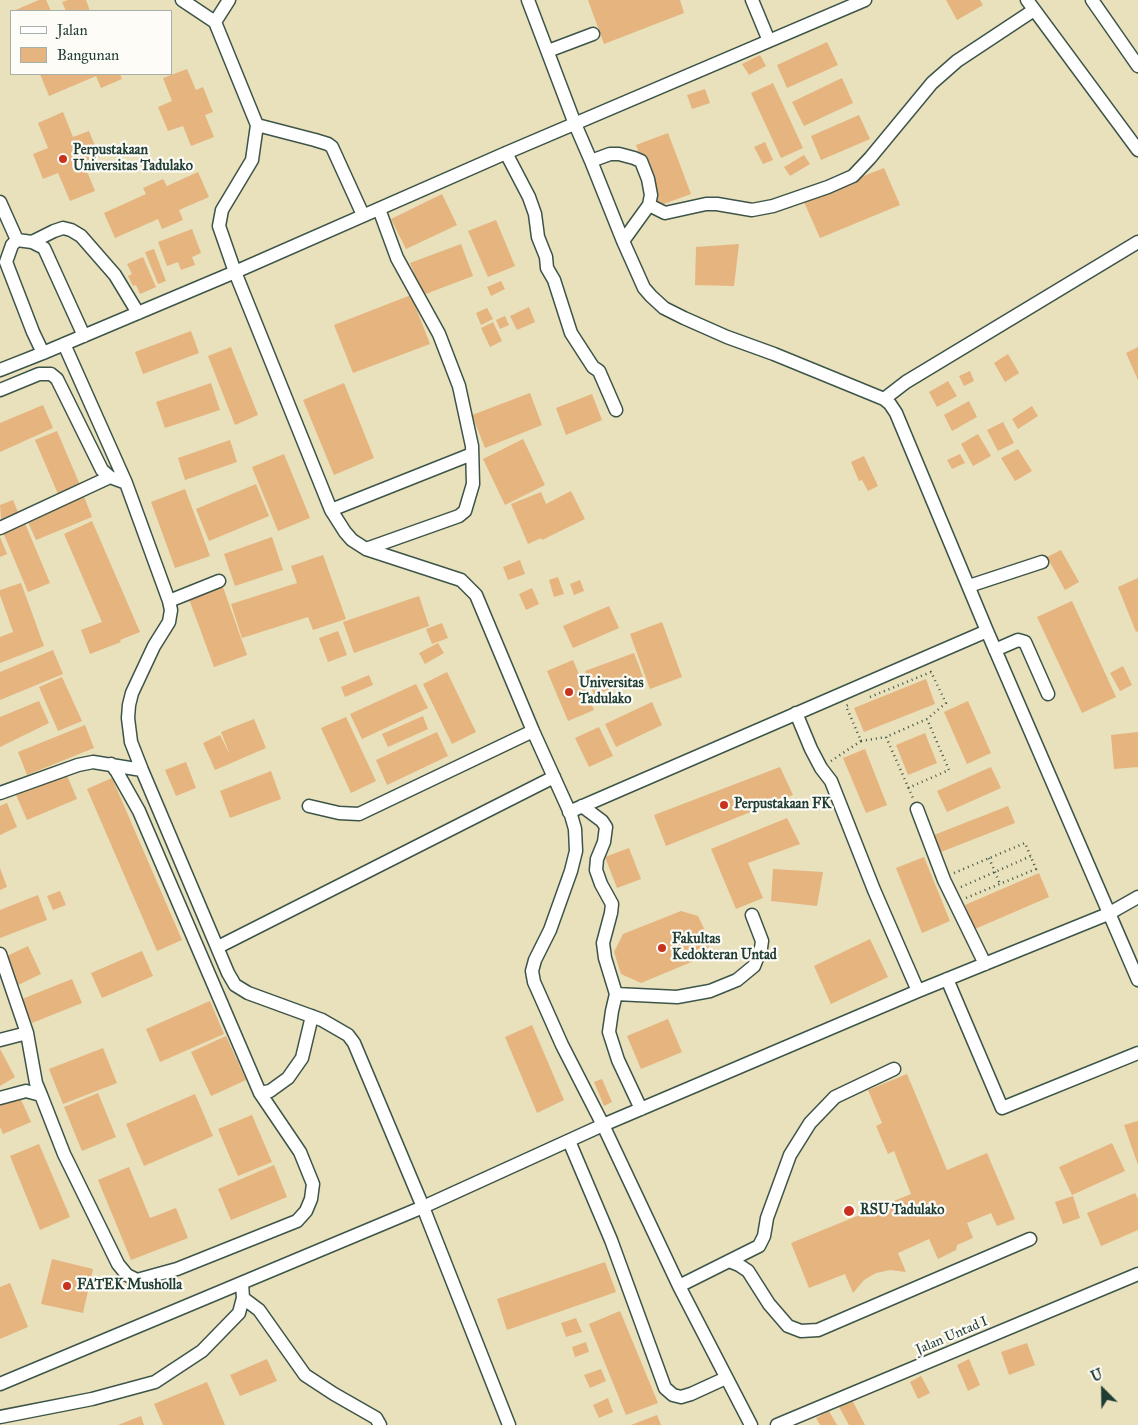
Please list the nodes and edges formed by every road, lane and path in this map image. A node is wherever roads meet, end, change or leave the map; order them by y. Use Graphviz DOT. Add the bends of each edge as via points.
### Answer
graph roads {
  1 [pos="182,0"];
  2 [pos="229,0"];
  3 [pos="528,0"];
  4 [pos="752,0"];
  5 [pos="865,0"];
  6 [pos="1092,0"];
  7 [pos="1030,5"];
  8 [pos="215,22"];
  9 [pos="593,34"];
  10 [pos="769,40"];
  11 [pos="548,52"];
  12 [pos="1138,66"];
  13 [pos="575,124"];
  14 [pos="257,125"];
  15 [pos="1138,150"];
  16 [pos="506,153"];
  17 [pos="591,161"];
  18 [pos="0,202"];
  19 [pos="649,205"];
  20 [pos="378,209"];
  21 [pos="364,215"];
  22 [pos="17,240"];
  23 [pos="623,241"];
  24 [pos="32,242"];
  25 [pos="1138,242"];
  26 [pos="235,272"];
  27 [pos="138,313"];
  28 [pos="84,336"];
  29 [pos="64,344"];
  30 [pos="43,354"];
  31 [pos="0,370"];
  32 [pos="0,390"];
  33 [pos="884,399"];
  34 [pos="616,410"];
  35 [pos="472,454"];
  36 [pos="110,477"];
  37 [pos="126,483"];
  38 [pos="331,510"];
  39 [pos="0,528"];
  40 [pos="366,549"];
  41 [pos="1042,562"];
  42 [pos="219,581"];
  43 [pos="969,586"];
  44 [pos="169,601"];
  45 [pos="987,631"];
  46 [pos="995,650"];
  47 [pos="1048,694"];
  48 [pos="863,699"];
  49 [pos="855,703"];
  50 [pos="796,713"];
  51 [pos="927,719"];
  52 [pos="533,730"];
  53 [pos="886,736"];
  54 [pos="861,741"];
  55 [pos="111,764"];
  56 [pos="821,768"];
  57 [pos="142,770"];
  58 [pos="554,777"];
  59 [pos="908,788"];
  60 [pos="0,793"];
  61 [pos="309,806"];
  62 [pos="582,806"];
  63 [pos="917,809"];
  64 [pos="569,812"];
  65 [pos="1031,856"];
  66 [pos="989,858"];
  67 [pos="995,872"];
  68 [pos="943,877"];
  69 [pos="1000,884"];
  70 [pos="953,897"];
  71 [pos="1138,897"];
  72 [pos="1108,914"];
  73 [pos="752,915"];
  74 [pos="218,947"];
  75 [pos="0,954"];
  76 [pos="985,964"];
  77 [pos="947,979"];
  78 [pos="1138,980"];
  79 [pos="918,990"];
  80 [pos="616,994"];
  81 [pos="312,1016"];
  82 [pos="27,1033"];
  83 [pos="0,1040"];
  84 [pos="1138,1052"];
  85 [pos="894,1069"];
  86 [pos="260,1093"];
  87 [pos="41,1095"];
  88 [pos="0,1098"];
  89 [pos="641,1109"];
  90 [pos="603,1125"];
  91 [pos="569,1141"];
  92 [pos="423,1207"];
  93 [pos="1030,1238"];
  94 [pos="729,1260"];
  95 [pos="1138,1274"];
  96 [pos="242,1283"];
  97 [pos="679,1286"];
  98 [pos="243,1298"];
  99 [pos="726,1378"];
  100 [pos="0,1384"];
  101 [pos="0,1418"];
  102 [pos="380,1425"];
  103 [pos="508,1425"];
  104 [pos="751,1425"];
  105 [pos="777,1425"];
  1 -- 8 [label="street"];
  2 -- 8 [label="street"];
  3 -- 11 [label="street"];
  4 -- 10 [label="street"];
  5 -- 10 [label="street"];
  6 -- 12 [label="street"];
  7 -- 15 [label="street"];
  7 -- 19 [label="street" via="932,83 853,176 773,206 752,210 706,204 665,212"];
  8 -- 14 [label="street"];
  9 -- 11 [label="street"];
  10 -- 13 [label="street"];
  11 -- 13 [label="street"];
  13 -- 16 [label="street"];
  13 -- 17 [label="street"];
  14 -- 21 [label="street" via="332,147"];
  14 -- 26 [label="street" via="252,160 222,210 219,226"];
  16 -- 20 [label="street"];
  16 -- 34 [label="street" via="535,214 547,268 571,333 592,367 599,371"];
  17 -- 19 [label="street" via="619,154 641,161 651,195"];
  17 -- 23 [label="street"];
  18 -- 22 [label="street"];
  19 -- 23 [label="street"];
  20 -- 21 [label="street"];
  20 -- 35 [label="street" via="397,258 439,334 456,377"];
  21 -- 26 [label="street"];
  22 -- 24 [label="street"];
  22 -- 30 [label="street" via="6,262"];
  23 -- 33 [label="street" via="644,288 664,308 727,337"];
  24 -- 27 [label="street" via="63,228 82,236 115,275"];
  24 -- 28 [label="street" via="44,248"];
  25 -- 33 [label="street" via="906,382"];
  26 -- 27 [label="street"];
  26 -- 38 [label="street"];
  27 -- 28 [label="street"];
  28 -- 29 [label="street"];
  29 -- 30 [label="street"];
  29 -- 37 [label="street"];
  30 -- 31 [label="street"];
  32 -- 36 [label="street" via="39,374 51,374 58,379 98,464"];
  33 -- 43 [label="street" via="903,428"];
  35 -- 38 [label="street"];
  35 -- 40 [label="street" via="473,484 465,511 459,516"];
  36 -- 37 [label="street"];
  36 -- 39 [label="street"];
  37 -- 44 [label="street"];
  38 -- 40 [label="street" via="352,540"];
  40 -- 52 [label="street" via="461,580 469,587 482,605"];
  41 -- 43 [label="street"];
  42 -- 44 [label="street"];
  43 -- 45 [label="street"];
  44 -- 57 [label="street" via="169,622 154,646 129,705 131,742"];
  45 -- 46 [label="street"];
  45 -- 50 [label="street"];
  46 -- 47 [label="street" via="1018,640 1025,642"];
  46 -- 72 [label="street"];
  48 -- 51 [label="path" via="931,672 946,703"];
  49 -- 54 [label="path" via="846,706"];
  50 -- 56 [label="street"];
  50 -- 62 [label="street"];
  51 -- 53 [label="path"];
  51 -- 59 [label="path" via="949,770"];
  52 -- 58 [label="street"];
  52 -- 61 [label="street" via="359,814"];
  53 -- 54 [label="path"];
  53 -- 59 [label="path"];
  54 -- 56 [label="path"];
  55 -- 57 [label="street"];
  55 -- 60 [label="street" via="78,764"];
  55 -- 86 [label="street" via="139,811"];
  56 -- 79 [label="street" via="831,781"];
  57 -- 74 [label="street"];
  58 -- 64 [label="street"];
  58 -- 74 [label="street"];
  59 -- 63 [label="path"];
  62 -- 64 [label="street"];
  62 -- 80 [label="street" via="606,827 596,870 612,904 603,943 604,958"];
  63 -- 68 [label="street"];
  64 -- 90 [label="street" via="575,829 576,851 550,930 532,971 562,1045"];
  65 -- 66 [label="path" via="1025,843"];
  65 -- 67 [label="path"];
  65 -- 69 [label="path" via="1036,869"];
  66 -- 67 [label="path"];
  66 -- 68 [label="path"];
  67 -- 69 [label="path"];
  67 -- 70 [label="path"];
  68 -- 70 [label="street"];
  69 -- 70 [label="path"];
  70 -- 76 [label="street"];
  71 -- 72 [label="street"];
  72 -- 76 [label="street"];
  72 -- 78 [label="street"];
  73 -- 80 [label="street" via="762,941 761,948 754,966 736,980 710,991 677,997"];
  74 -- 81 [label="street" via="235,985 248,993"];
  75 -- 82 [label="street"];
  76 -- 77 [label="street"];
  77 -- 79 [label="street"];
  77 -- 84 [label="street" via="1002,1108"];
  79 -- 89 [label="street"];
  80 -- 89 [label="street" via="609,1032"];
  81 -- 86 [label="street" via="302,1058 288,1078 270,1091"];
  81 -- 92 [label="street" via="336,1027 354,1043"];
  82 -- 83 [label="street"];
  82 -- 87 [label="street"];
  85 -- 94 [label="street" via="835,1098 810,1123 790,1155 767,1218 762,1242"];
  86 -- 87 [label="street" via="300,1152 312,1184 306,1211 297,1220 177,1269 137,1280 127,1275 118,1264 64,1154"];
  87 -- 88 [label="street" via="26,1092"];
  89 -- 90 [label="street"];
  90 -- 91 [label="street"];
  90 -- 97 [label="street"];
  91 -- 92 [label="street"];
  91 -- 99 [label="street" via="611,1240 665,1388 681,1397"];
  92 -- 96 [label="street"];
  92 -- 103 [label="street"];
  93 -- 94 [label="street" via="818,1330 801,1331 788,1326 748,1271"];
  94 -- 97 [label="street"];
  95 -- 105 [label="street, Jalan Untad I"];
  96 -- 98 [label="street"];
  96 -- 100 [label="street"];
  97 -- 99 [label="street"];
  98 -- 101 [label="street" via="239,1313 202,1351 155,1382"];
  98 -- 102 [label="street" via="259,1310 305,1374 376,1418"];
  99 -- 104 [label="street"];
}
